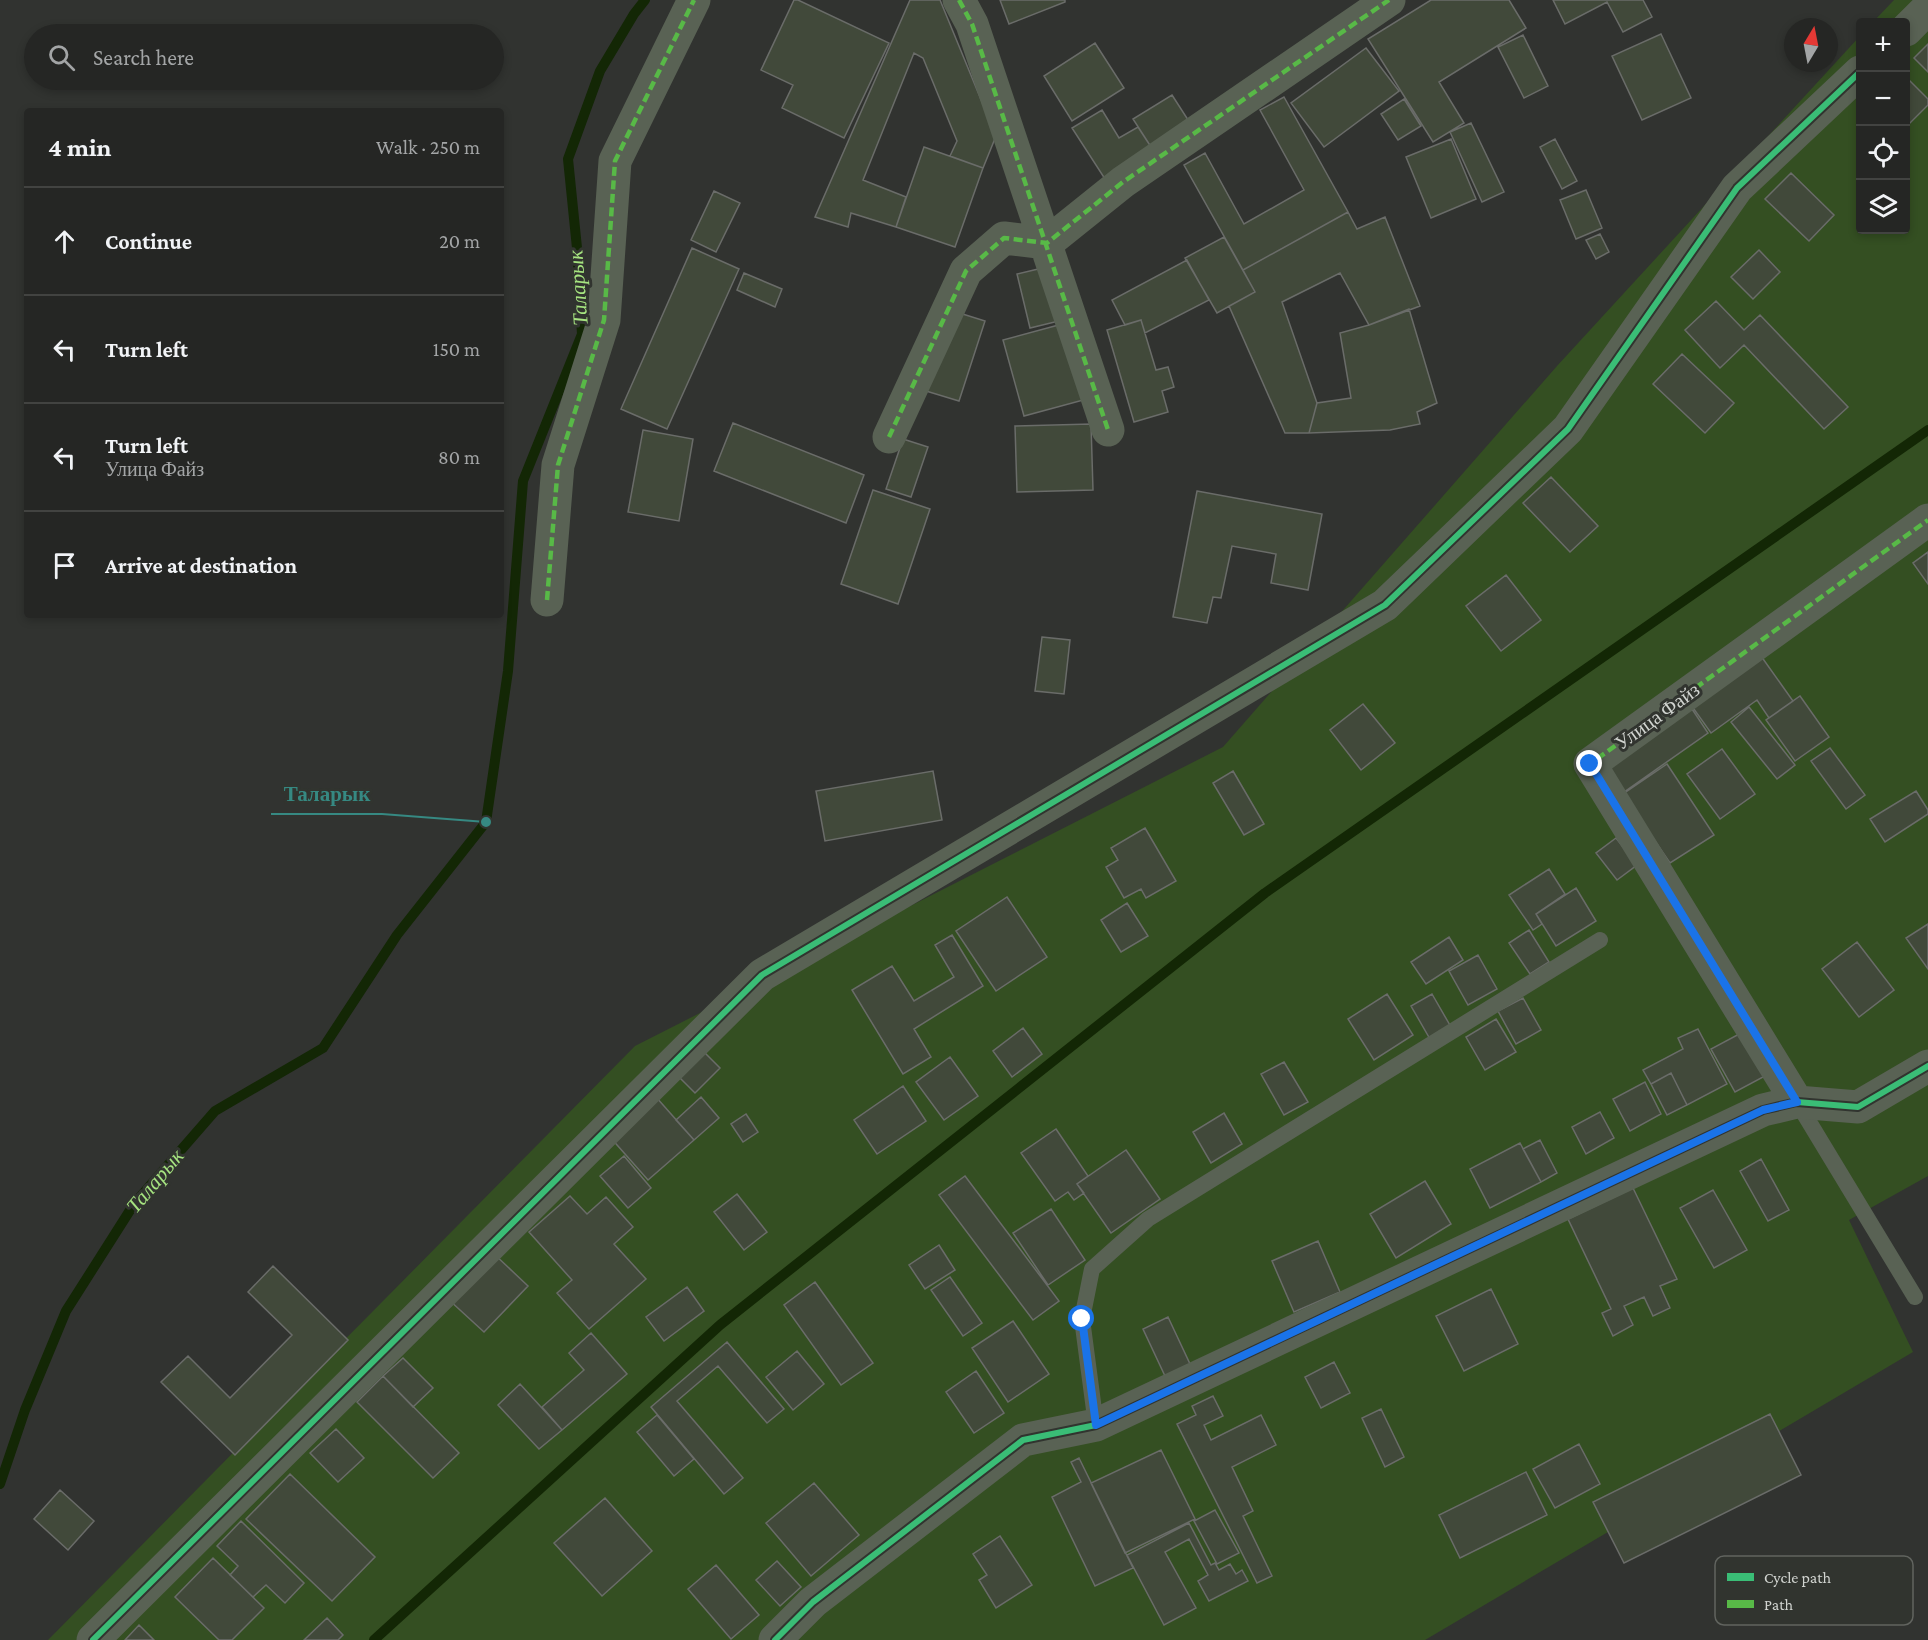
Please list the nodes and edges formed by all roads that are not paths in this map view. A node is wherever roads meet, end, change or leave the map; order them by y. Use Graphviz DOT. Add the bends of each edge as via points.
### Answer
graph roads {
  1 [pos="694,0"];
  2 [pos="959,0"];
  3 [pos="1389,0"];
  4 [pos="1928,8"];
  5 [pos="1910,25"];
  6 [pos="1856,76"];
  7 [pos="1047,243"];
  8 [pos="1108,430"];
  9 [pos="889,437"];
  10 [pos="1928,520"];
  11 [pos="547,600"];
  12 [pos="1600,940"];
  13 [pos="1928,1066"];
  14 [pos="1797,1102"];
  15 [pos="1915,1298"];
  16 [pos="1096,1425"];
  17 [pos="93,1640"];
  18 [pos="776,1640"];
  1 -- 11 [label="street" via="615,161 604,320 558,465"];
  2 -- 7 [label="street" via="972,24"];
  3 -- 7 [label="street" via="1123,182"];
  4 -- 5 [label="street"];
  6 -- 17 [label="street" via="1737,188 1568,429 1385,605 762,975"];
  7 -- 8 [label="street"];
  7 -- 9 [label="street" via="1004,238 966,272"];
  10 -- 14 [label="street, Улица Файз" via="1590,764"];
  12 -- 16 [label="lane" via="1148,1219 1092,1269 1082,1319"];
  13 -- 14 [label="street" via="1858,1107"];
  14 -- 15 [label="lane"];
  14 -- 16 [label="street" via="1763,1110"];
  16 -- 18 [label="street" via="1023,1440 813,1602"];
}
